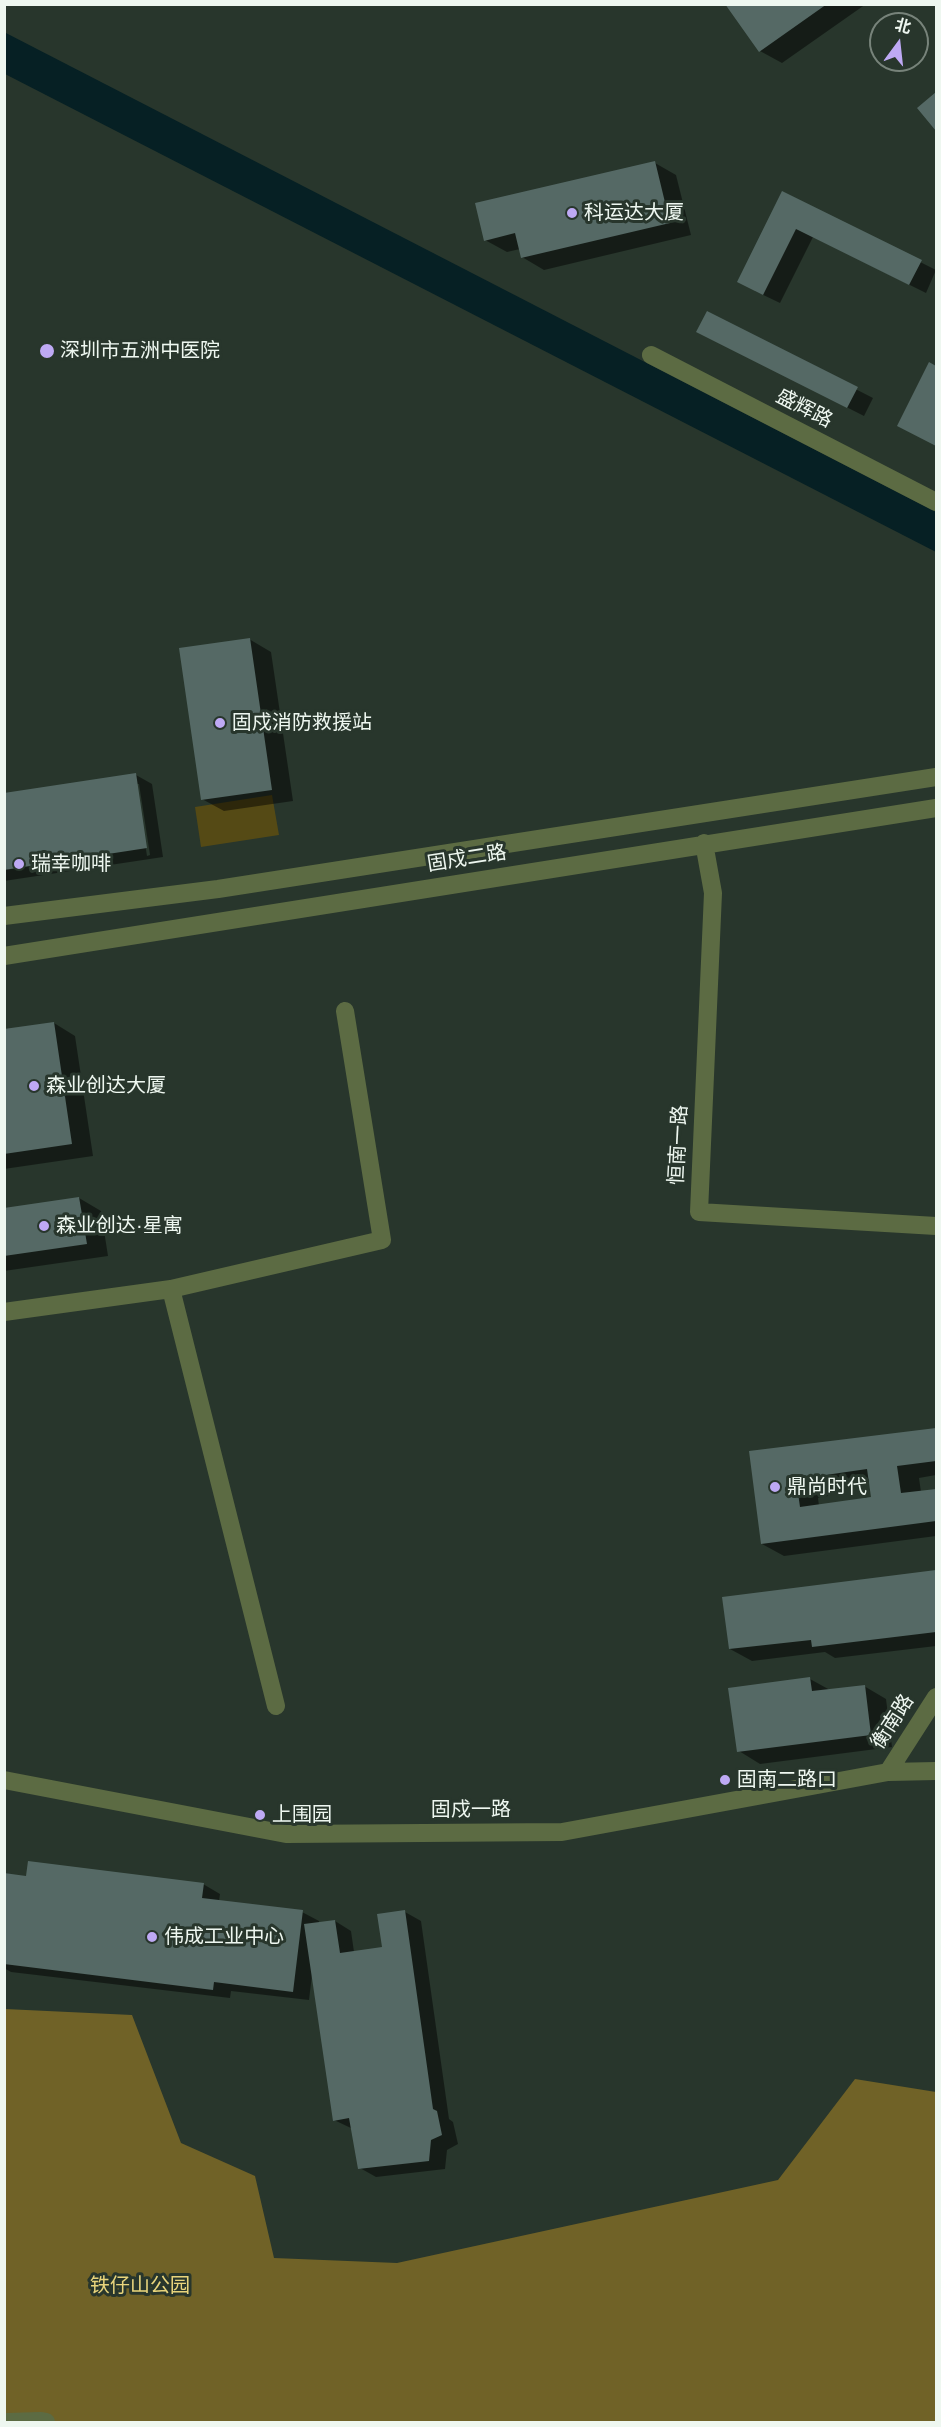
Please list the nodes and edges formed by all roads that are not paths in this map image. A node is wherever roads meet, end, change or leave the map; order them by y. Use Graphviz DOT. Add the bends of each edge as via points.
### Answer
graph roads {
  1 [pos="651,355"];
  2 [pos="936,502"];
  3 [pos="936,777"];
  4 [pos="936,808"];
  5 [pos="704,843"];
  6 [pos="4,916"];
  7 [pos="4,956"];
  8 [pos="345,1011"];
  9 [pos="936,1226"];
  10 [pos="171,1288"];
  11 [pos="4,1312"];
  12 [pos="936,1697"];
  13 [pos="276,1706"];
  14 [pos="936,1771"];
  15 [pos="888,1772"];
  16 [pos="4,1780"];
  17 [pos="7,2422"];
  18 [pos="46,2422"];
  1 -- 2 [label="street, 盛辉路"];
  3 -- 6 [label="street, 固戍二路" via="218,889"];
  4 -- 5 [label="street, 固戍二路"];
  5 -- 7 [label="street, 固戍二路"];
  5 -- 9 [label="street, 恒南一路" via="713,893 699,1212"];
  8 -- 10 [label="street" via="382,1240"];
  10 -- 11 [label="street"];
  10 -- 13 [label="street"];
  12 -- 15 [label="street, 衡南路"];
  14 -- 15 [label="street, 固戍一路"];
  15 -- 16 [label="street, 固戍一路" via="550,1833 286,1834"];
  17 -- 18 [label="street"];
}
